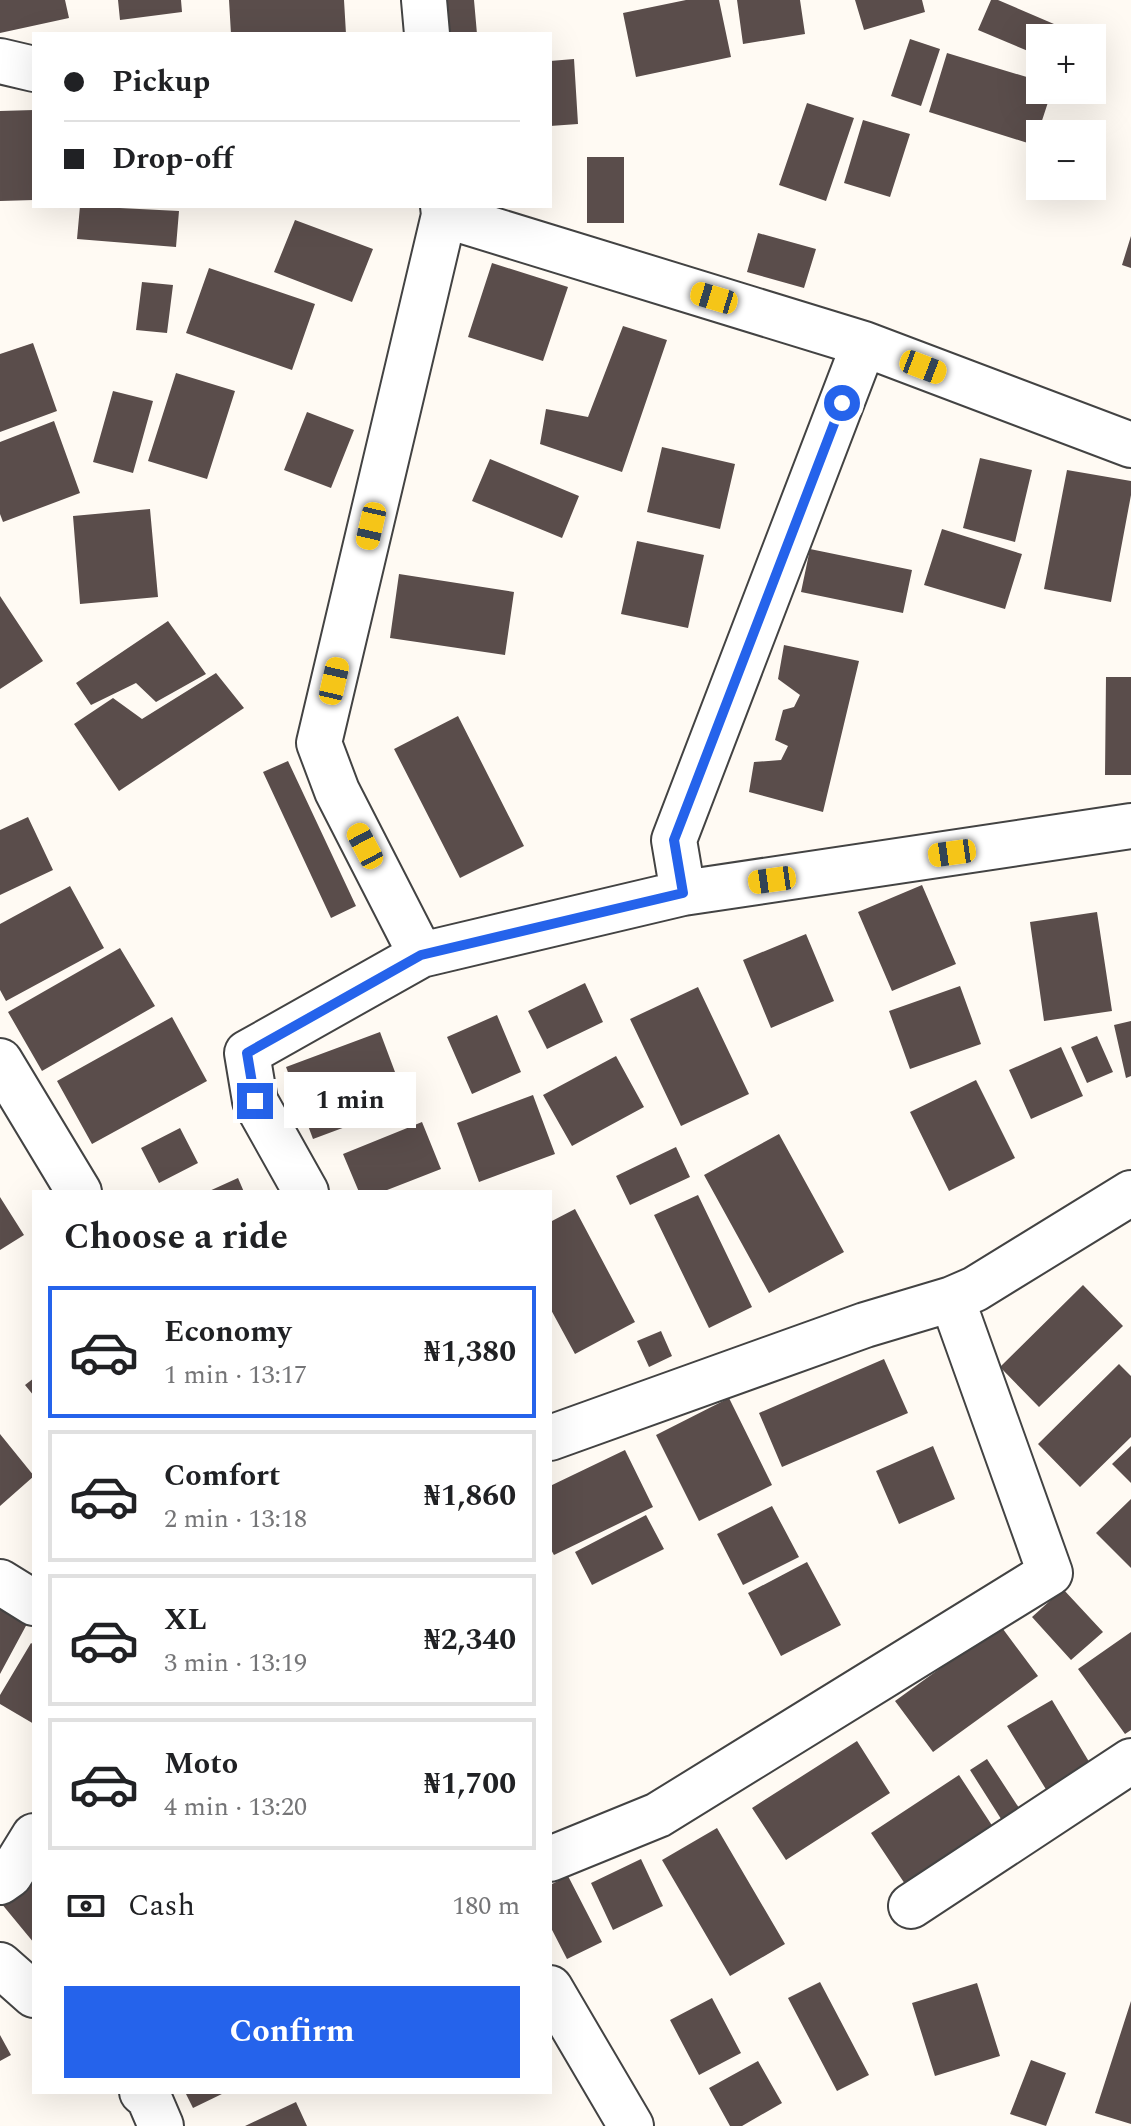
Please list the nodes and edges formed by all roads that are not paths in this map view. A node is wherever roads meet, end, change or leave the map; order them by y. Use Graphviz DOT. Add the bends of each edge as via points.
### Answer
graph roads {
  1 [pos="424,0"];
  2 [pos="427,32"];
  3 [pos="0,61"];
  4 [pos="32,69"];
  5 [pos="444,211"];
  6 [pos="864,344"];
  7 [pos="1131,445"];
  8 [pos="1131,826"];
  9 [pos="683,893"];
  10 [pos="421,955"];
  11 [pos="0,1061"];
  12 [pos="78,1190"];
  13 [pos="305,1190"];
  14 [pos="1131,1193"];
  15 [pos="952,1299"];
  16 [pos="552,1437"];
  17 [pos="0,1582"];
  18 [pos="32,1602"];
  19 [pos="1131,1761"];
  20 [pos="32,1839"];
  21 [pos="552,1858"];
  22 [pos="0,1882"];
  23 [pos="911,1906"];
  24 [pos="0,1965"];
  25 [pos="552,1991"];
  26 [pos="32,1993"];
  27 [pos="144,2094"];
  28 [pos="161,2126"];
  29 [pos="631,2126"];
  1 -- 2 [label="street"];
  3 -- 4 [label="street"];
  5 -- 6 [label="street"];
  5 -- 10 [label="street" via="319,743 337,791"];
  6 -- 7 [label="street"];
  6 -- 9 [label="street" via="674,840"];
  8 -- 9 [label="street"];
  9 -- 10 [label="street"];
  10 -- 13 [label="street" via="247,1053 255,1101"];
  11 -- 12 [label="street"];
  14 -- 15 [label="street"];
  15 -- 16 [label="street"];
  15 -- 21 [label="street" via="1050,1573 658,1815"];
  17 -- 18 [label="street"];
  19 -- 23 [label="street"];
  20 -- 22 [label="street"];
  24 -- 26 [label="street"];
  25 -- 29 [label="street"];
  27 -- 28 [label="street"];
}
